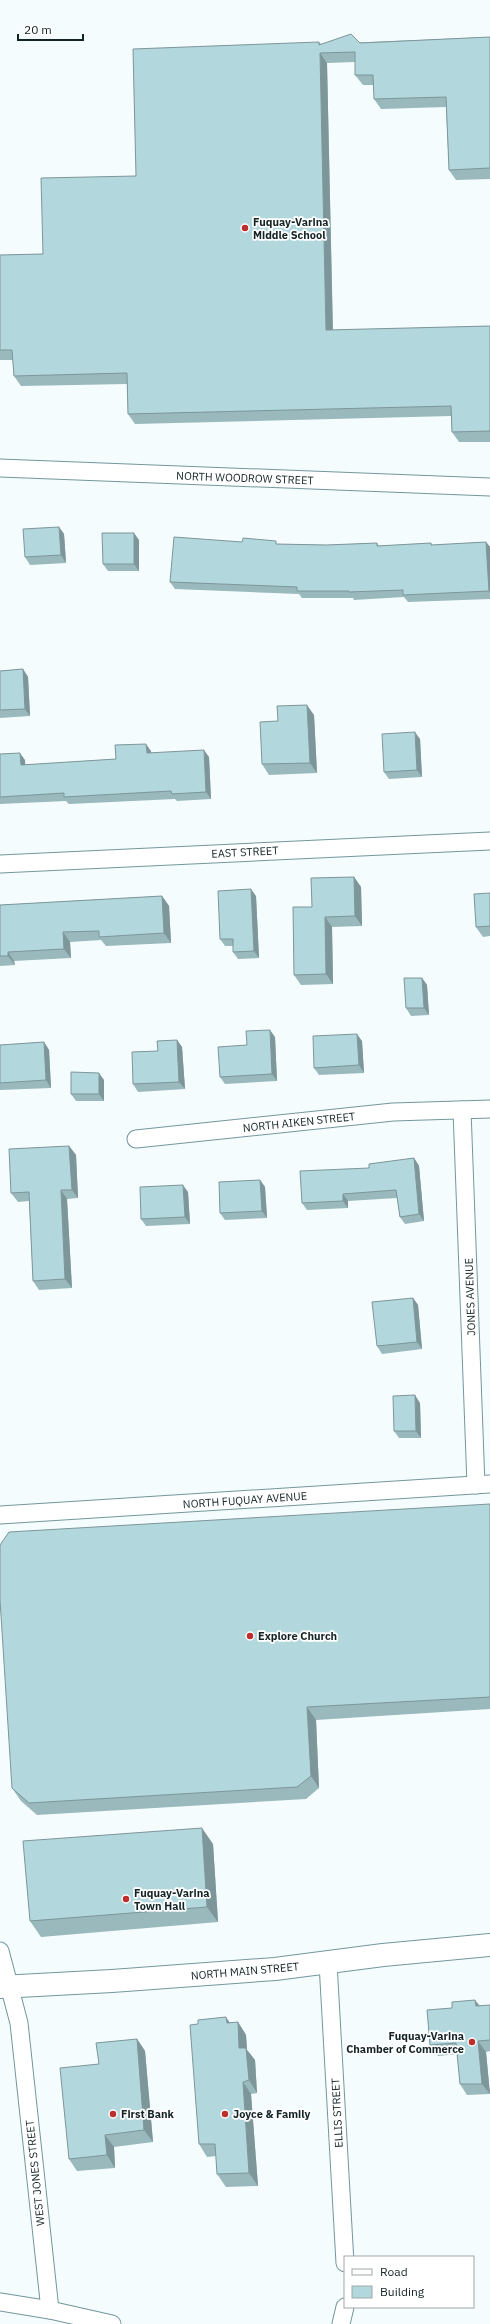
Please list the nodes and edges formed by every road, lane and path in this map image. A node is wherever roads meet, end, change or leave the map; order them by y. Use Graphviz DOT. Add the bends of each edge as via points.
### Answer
graph roads {
  1 [pos="0,468"];
  2 [pos="490,487"];
  3 [pos="490,841"];
  4 [pos="0,864"];
  5 [pos="490,1109"];
  6 [pos="462,1110"];
  7 [pos="136,1139"];
  8 [pos="483,1485"];
  9 [pos="0,1515"];
  10 [pos="490,1945"];
  11 [pos="0,1951"];
  12 [pos="328,1963"];
  13 [pos="5,1987"];
  14 [pos="345,2256"];
  15 [pos="0,2302"];
  16 [pos="345,2308"];
  17 [pos="50,2310"];
  18 [pos="112,2324"];
  19 [pos="341,2324"];
  1 -- 2 [label="street, NORTH WOODROW STREET"];
  3 -- 4 [label="street, EAST STREET"];
  5 -- 6 [label="street, NORTH AIKEN STREET"];
  6 -- 7 [label="street, NORTH AIKEN STREET" via="393,1112"];
  6 -- 8 [label="street, JONES AVENUE"];
  8 -- 9 [label="street, NORTH FUQUAY AVENUE"];
  10 -- 12 [label="main road, NORTH MAIN STREET"];
  11 -- 13 [label="street, WEST JONES STREET"];
  12 -- 13 [label="main road, NORTH MAIN STREET" via="112,1982"];
  12 -- 14 [label="street, ELLIS STREET"];
  13 -- 17 [label="street, WEST JONES STREET" via="19,2024"];
  15 -- 17 [label="street"];
  16 -- 19 [label="street"];
  17 -- 18 [label="street"];
}
